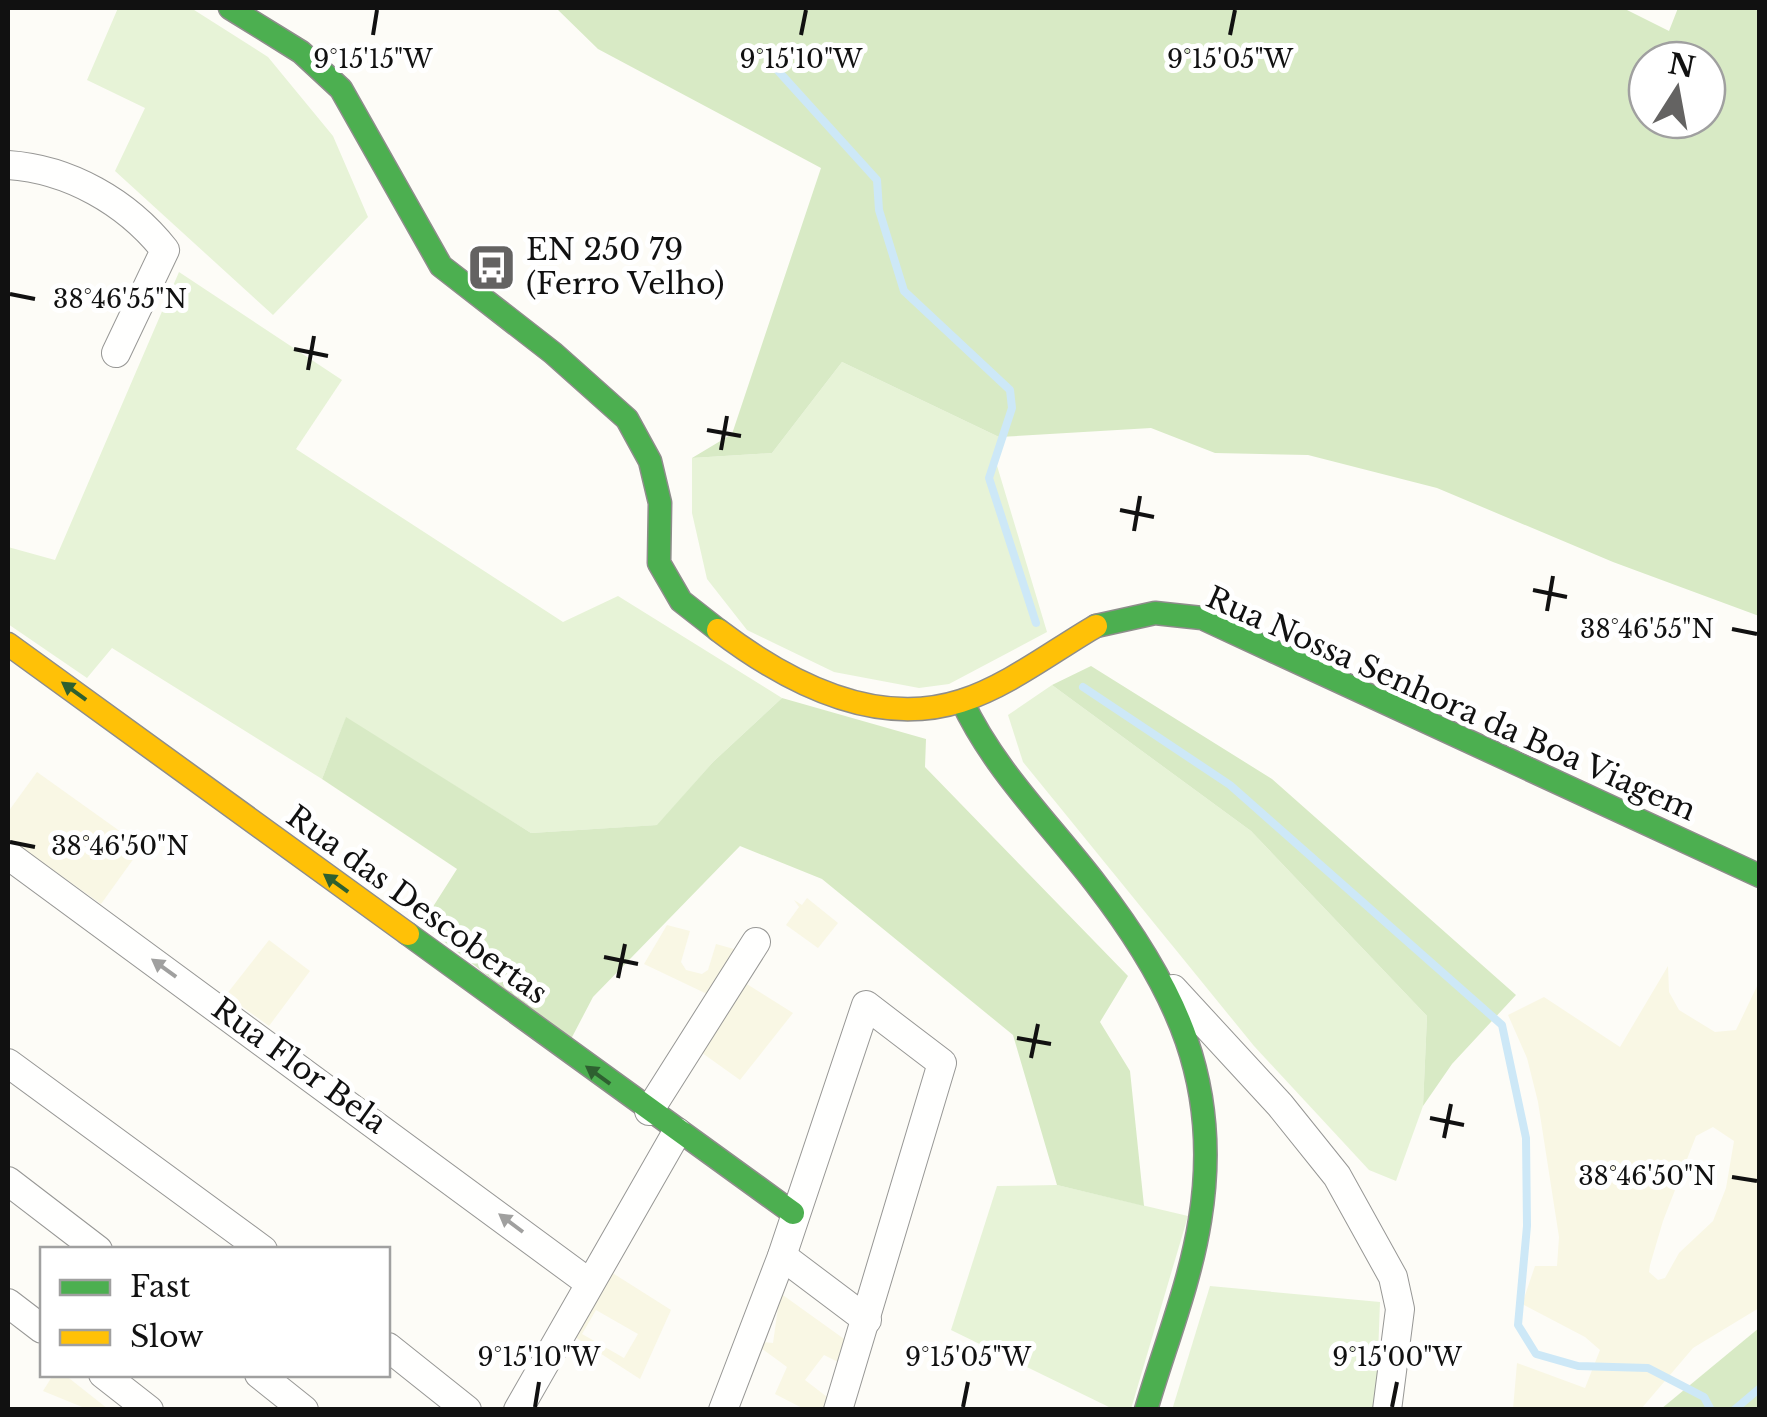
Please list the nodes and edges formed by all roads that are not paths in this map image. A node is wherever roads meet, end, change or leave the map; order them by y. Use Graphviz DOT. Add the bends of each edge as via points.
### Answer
graph roads {
  1 [pos="230,8"];
  2 [pos="8,165"];
  3 [pos="116,353"];
  4 [pos="8,644"];
  5 [pos="962,702"];
  6 [pos="8,855"];
  7 [pos="1760,876"];
  8 [pos="756,942"];
  9 [pos="1164,978"];
  10 [pos="8,1062"];
  11 [pos="649,1111"];
  12 [pos="677,1132"];
  13 [pos="8,1181"];
  14 [pos="794,1213"];
  15 [pos="94,1247"];
  16 [pos="259,1247"];
  17 [pos="782,1256"];
  18 [pos="588,1282"];
  19 [pos="8,1302"];
  20 [pos="867,1320"];
  21 [pos="40,1327"];
  22 [pos="390,1348"];
  23 [pos="107,1377"];
  24 [pos="263,1377"];
  25 [pos="149,1410"];
  26 [pos="304,1410"];
  27 [pos="468,1410"];
  28 [pos="518,1410"];
  29 [pos="723,1410"];
  30 [pos="838,1410"];
  31 [pos="1146,1410"];
  32 [pos="1387,1410"];
  1 -- 5 [label="main road, Rua Nossa Senhora da Boa Viagem" via="301,52 341,89 442,266 626,419 650,461 660,502 659,563 680,602 762,664 822,693 884,707"];
  2 -- 3 [label="street" via="79,180 148,228 165,250"];
  11 -- 4 [label="main road, Rua das Descobertas, one-way"];
  5 -- 7 [label="main road, Rua Nossa Senhora da Boa Viagem" via="1105,621 1155,613 1202,618"];
  5 -- 9 [label="main road" via="982,744 1054,828"];
  18 -- 6 [label="street, Rua Flor Bela, one-way"];
  8 -- 11 [label="street"];
  9 -- 31 [label="main road" via="1188,1041 1207,1128 1200,1221"];
  9 -- 32 [label="street" via="1337,1176 1393,1277 1400,1309"];
  10 -- 16 [label="street"];
  11 -- 12 [label="main road, Rua das Descobertas"];
  12 -- 14 [label="main road, Rua das Descobertas"];
  12 -- 18 [label="street"];
  13 -- 15 [label="street"];
  14 -- 17 [label="street"];
  14 -- 20 [label="street" via="866,1005 942,1063"];
  17 -- 20 [label="street"];
  17 -- 29 [label="street"];
  18 -- 28 [label="street"];
  19 -- 21 [label="street"];
  20 -- 30 [label="street"];
  22 -- 27 [label="street"];
  23 -- 25 [label="street"];
  24 -- 26 [label="street"];
}
